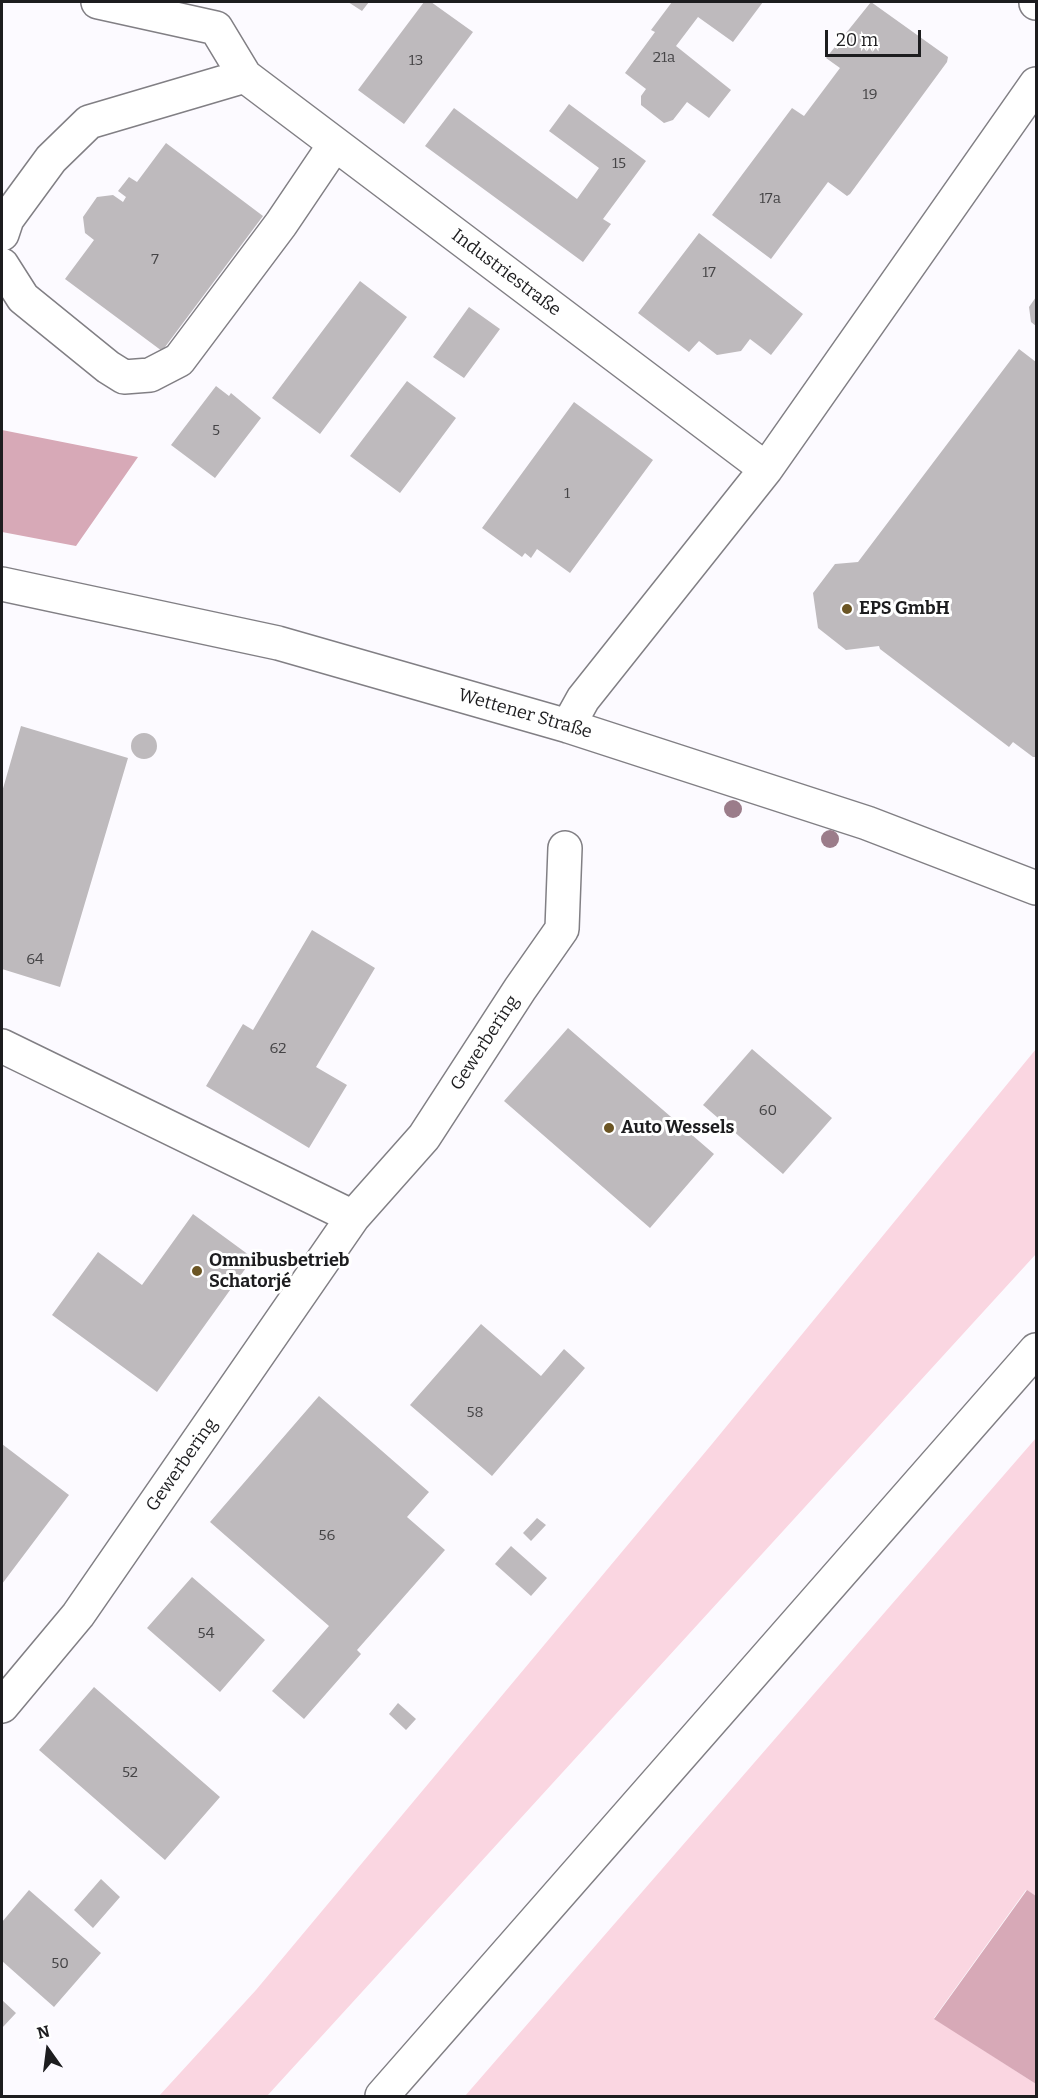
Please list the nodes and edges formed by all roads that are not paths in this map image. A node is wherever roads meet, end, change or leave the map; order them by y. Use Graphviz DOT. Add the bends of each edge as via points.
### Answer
graph roads {
  1 [pos="98,2"];
  2 [pos="245,76"];
  3 [pos="1036,84"];
  4 [pos="335,144"];
  5 [pos="2,234"];
  6 [pos="2,265"];
  7 [pos="766,469"];
  8 [pos="2,584"];
  9 [pos="568,726"];
  10 [pos="565,848"];
  11 [pos="1036,888"];
  12 [pos="2,1046"];
  13 [pos="353,1217"];
  14 [pos="1036,1350"];
  15 [pos="2,1706"];
  16 [pos="381,2097"];
  1 -- 2 [label="street" via="216,28"];
  2 -- 4 [label="street, Industriestraße"];
  2 -- 5 [label="street" via="88,122 51,159 7,219"];
  3 -- 7 [label="street"];
  4 -- 6 [label="street" via="179,360 150,375 124,377 108,367 23,298"];
  4 -- 7 [label="street, Industriestraße"];
  7 -- 9 [label="street" via="582,699"];
  8 -- 9 [label="street, Wettener Straße" via="278,643"];
  9 -- 11 [label="street, Wettener Straße" via="867,823"];
  10 -- 13 [label="street, Gewerbering" via="562,929 424,1137"];
  12 -- 13 [label="street"];
  13 -- 15 [label="street, Gewerbering" via="78,1615"];
  14 -- 16 [label="street"];
}
